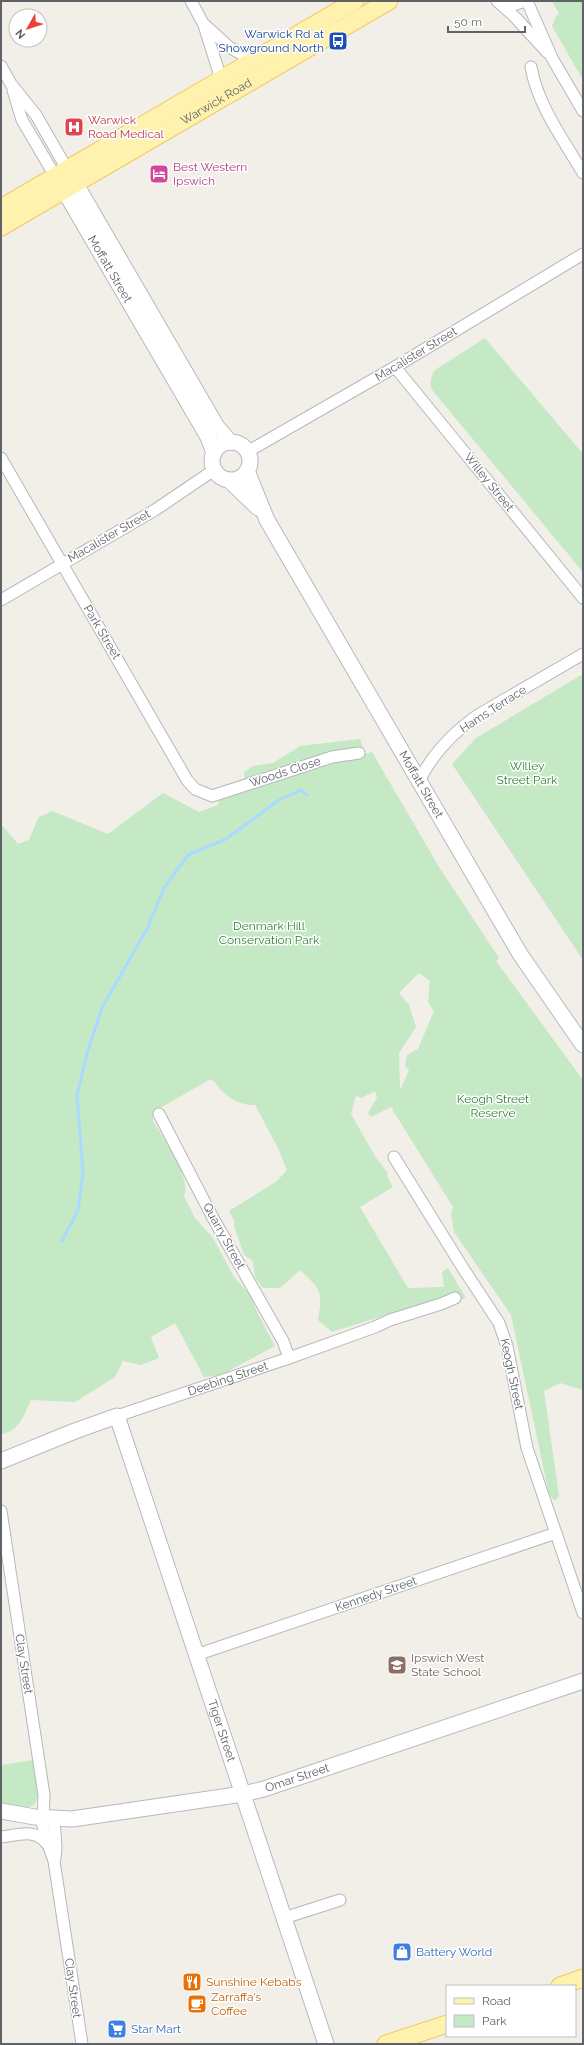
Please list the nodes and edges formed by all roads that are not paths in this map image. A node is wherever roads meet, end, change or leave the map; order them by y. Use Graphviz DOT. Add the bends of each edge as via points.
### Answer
graph roads {
  1 [pos="191,1"];
  2 [pos="355,1"];
  3 [pos="389,1"];
  4 [pos="526,1"];
  5 [pos="499,3"];
  6 [pos="204,25"];
  7 [pos="552,58"];
  8 [pos="254,61"];
  9 [pos="1,66"];
  10 [pos="531,67"];
  11 [pos="221,79"];
  12 [pos="583,111"];
  13 [pos="583,173"];
  14 [pos="65,179"];
  15 [pos="1,208"];
  16 [pos="1,227"];
  17 [pos="583,254"];
  18 [pos="395,367"];
  19 [pos="230,442"];
  20 [pos="247,452"];
  21 [pos="214,453"];
  22 [pos="1,458"];
  23 [pos="214,470"];
  24 [pos="247,471"];
  25 [pos="229,480"];
  26 [pos="267,520"];
  27 [pos="62,563"];
  28 [pos="583,598"];
  29 [pos="1,600"];
  30 [pos="583,654"];
  31 [pos="359,753"];
  32 [pos="419,781"];
  33 [pos="212,796"];
  34 [pos="583,1045"];
  35 [pos="159,1114"];
  36 [pos="394,1157"];
  37 [pos="455,1298"];
  38 [pos="289,1358"];
  39 [pos="117,1416"];
  40 [pos="1,1461"];
  41 [pos="1,1511"];
  42 [pos="556,1533"];
  43 [pos="583,1613"];
  44 [pos="196,1655"];
  45 [pos="583,1682"];
  46 [pos="243,1794"];
  47 [pos="1,1811"];
  48 [pos="46,1818"];
  49 [pos="1,1837"];
  50 [pos="50,1848"];
  51 [pos="54,1861"];
  52 [pos="340,1900"];
  53 [pos="284,1918"];
  54 [pos="583,1978"];
  55 [pos="563,1985"];
  56 [pos="446,2024"];
  57 [pos="82,2044"];
  58 [pos="326,2044"];
  59 [pos="386,2044"];
  1 -- 6 [label="street"];
  2 -- 8 [label="main road, Warwick Road"];
  3 -- 14 [label="main road, Warwick Road"];
  4 -- 5 [label="street" via="513,5"];
  4 -- 7 [label="street"];
  5 -- 7 [label="street"];
  6 -- 8 [label="street" via="229,48"];
  6 -- 11 [label="street"];
  7 -- 12 [label="street"];
  8 -- 11 [label="main road, Warwick Road"];
  9 -- 14 [label="street, Moffatt Street" via="11,84 22,120"];
  10 -- 13 [label="street" via="534,85 541,100"];
  11 -- 14 [label="main road, Warwick Road"];
  14 -- 15 [label="main road, Warwick Road"];
  14 -- 16 [label="main road, Warwick Road"];
  14 -- 19 [label="main road, Moffatt Street" via="217,427"];
  14 -- 21 [label="main road, Moffatt Street" via="208,437"];
  17 -- 18 [label="street, Macalister Street"];
  18 -- 20 [label="street, Macalister Street"];
  18 -- 28 [label="street, Willey Street"];
  19 -- 20 [label="main road" via="240,445"];
  19 -- 21 [label="main road" via="220,445"];
  20 -- 24 [label="main road" via="250,461"];
  21 -- 23 [label="main road"];
  22 -- 27 [label="street, Park Street"];
  23 -- 25 [label="main road"];
  23 -- 27 [label="street, Macalister Street" via="155,510"];
  24 -- 25 [label="main road" via="239,478"];
  24 -- 26 [label="main road, Moffatt Street"];
  25 -- 26 [label="main road, Moffatt Street" via="249,498"];
  26 -- 32 [label="main road, Moffatt Street"];
  27 -- 29 [label="street, Macalister Street"];
  27 -- 33 [label="street, Park Street" via="187,780 195,789"];
  30 -- 32 [label="street, Hams Terrace" via="463,726 428,762"];
  31 -- 33 [label="street, Woods Close" via="332,757"];
  32 -- 34 [label="main road, Moffatt Street" via="520,954"];
  35 -- 38 [label="street, Quarry Street" via="213,1218 283,1341"];
  36 -- 42 [label="street, Keogh Street" via="499,1322 507,1346 527,1448"];
  37 -- 38 [label="street, Deebing Street"];
  38 -- 39 [label="street, Deebing Street"];
  39 -- 40 [label="main road, Deebing Street"];
  39 -- 44 [label="main road, Tiger Street"];
  41 -- 48 [label="street, Clay Street"];
  42 -- 43 [label="street, Keogh Street"];
  42 -- 44 [label="street, Kennedy Street"];
  44 -- 46 [label="main road, Tiger Street"];
  45 -- 46 [label="main road, Omar Street"];
  46 -- 48 [label="main road, Omar Street" via="76,1819"];
  46 -- 53 [label="main road, Tiger Street"];
  47 -- 48 [label="main road, Omar Street"];
  48 -- 50 [label="street, Clay Street"];
  48 -- 51 [label="street, Clay Street" via="56,1847"];
  49 -- 50 [label="street" via="34,1834 42,1838"];
  50 -- 51 [label="street, Clay Street"];
  51 -- 57 [label="street, Clay Street"];
  52 -- 53 [label="street"];
  53 -- 58 [label="main road, Tiger Street"];
  54 -- 55 [label="main road"];
  56 -- 59 [label="main road"];
}
